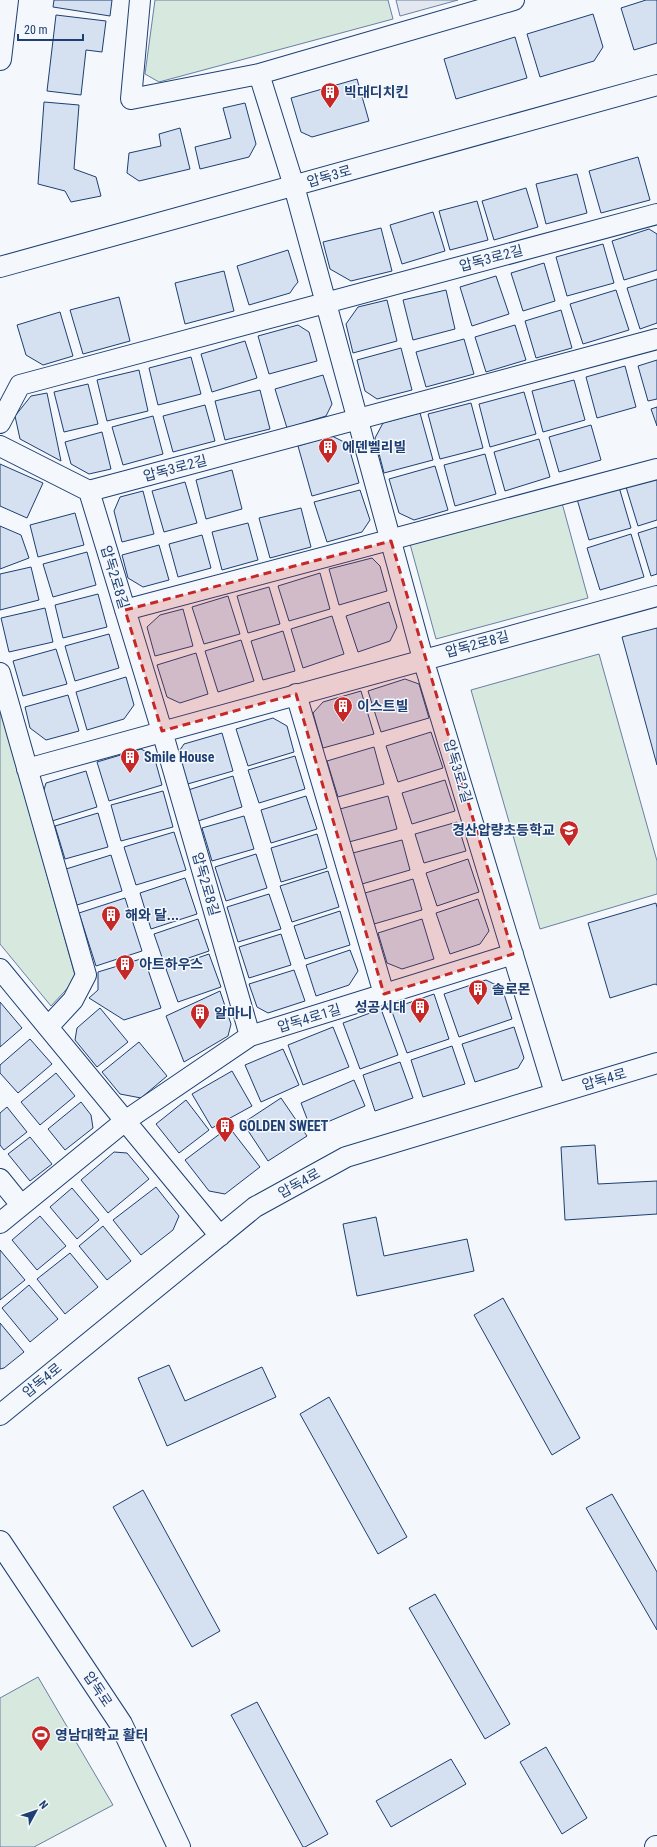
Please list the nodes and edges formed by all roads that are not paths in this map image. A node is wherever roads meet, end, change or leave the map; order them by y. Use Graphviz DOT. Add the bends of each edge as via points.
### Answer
graph roads {
  1 [pos="7,0"];
  2 [pos="140,0"];
  3 [pos="514,0"];
  4 [pos="0,59"];
  5 [pos="259,74"];
  6 [pos="657,85"];
  7 [pos="294,186"];
  8 [pos="657,214"];
  9 [pos="0,267"];
  10 [pos="326,303"];
  11 [pos="657,339"];
  12 [pos="357,420"];
  13 [pos="0,423"];
  14 [pos="0,446"];
  15 [pos="657,469"];
  16 [pos="88,491"];
  17 [pos="391,541"];
  18 [pos="657,596"];
  19 [pos="125,610"];
  20 [pos="424,659"];
  21 [pos="0,673"];
  22 [pos="296,694"];
  23 [pos="162,731"];
  24 [pos="27,769"];
  25 [pos="513,954"];
  26 [pos="0,969"];
  27 [pos="384,994"];
  28 [pos="48,1027"];
  29 [pos="250,1036"];
  30 [pos="657,1063"];
  31 [pos="555,1093"];
  32 [pos="125,1121"];
  33 [pos="0,1179"];
  34 [pos="22,1205"];
  35 [pos="0,1223"];
  36 [pos="220,1236"];
  37 [pos="0,1415"];
  38 [pos="0,1542"];
  39 [pos="179,1847"];
  1 -- 4 [label="street"];
  2 -- 5 [label="street" via="131,99"];
  3 -- 5 [label="street"];
  5 -- 7 [label="street, 압독3로2길"];
  6 -- 7 [label="street, 압독3로"];
  7 -- 9 [label="street, 압독3로"];
  7 -- 10 [label="street, 압독3로2길"];
  8 -- 10 [label="street, 압독3로2길"];
  10 -- 12 [label="street, 압독3로2길"];
  10 -- 13 [label="street, 압독3로2길" via="20,385"];
  11 -- 12 [label="street, 압독3로2길"];
  12 -- 16 [label="street, 압독3로2길"];
  12 -- 17 [label="street, 압독3로2길"];
  14 -- 16 [label="street"];
  15 -- 17 [label="street"];
  16 -- 19 [label="street, 압독2로8길"];
  17 -- 19 [label="street"];
  17 -- 20 [label="street, 압독3로2길"];
  18 -- 20 [label="street, 압독2로8길"];
  19 -- 23 [label="street, 압독2로8길"];
  20 -- 22 [label="street, 압독2로8길"];
  20 -- 25 [label="street, 압독3로2길"];
  21 -- 24 [label="street"];
  22 -- 23 [label="street, 압독2로8길"];
  22 -- 27 [label="street"];
  23 -- 24 [label="street, 압독2로8길"];
  23 -- 29 [label="street, 압독2로8길"];
  24 -- 28 [label="street" via="86,975 73,1000"];
  25 -- 27 [label="street, 압독4로1길"];
  25 -- 31 [label="street, 압독3로2길"];
  26 -- 28 [label="street"];
  27 -- 29 [label="street, 압독4로1길"];
  28 -- 32 [label="street"];
  29 -- 32 [label="street, 압독4로1길"];
  30 -- 31 [label="street, 압독4로"];
  31 -- 36 [label="street, 압독4로" via="346,1157 255,1207"];
  32 -- 34 [label="street, 압독4로1길"];
  32 -- 36 [label="street"];
  33 -- 34 [label="street"];
  34 -- 35 [label="street, 압독4로1길"];
  36 -- 37 [label="street, 압독4로"];
  38 -- 39 [label="street, 압독로" via="121,1724"];
}
